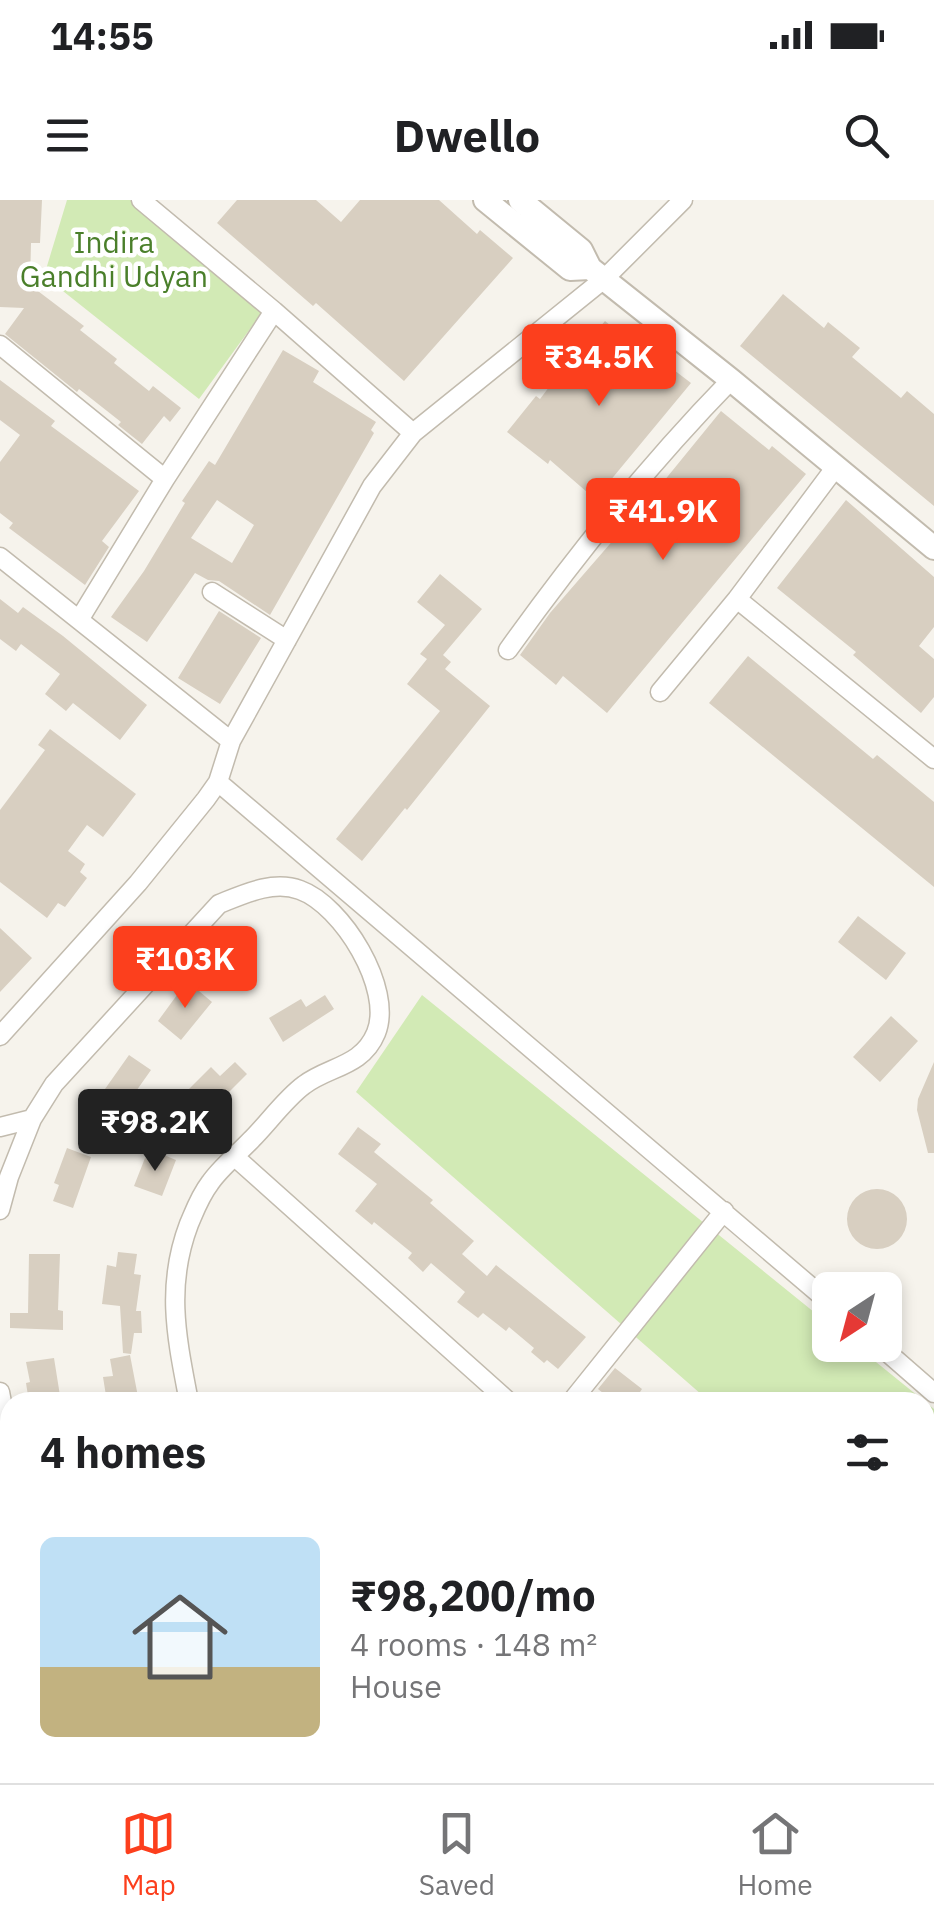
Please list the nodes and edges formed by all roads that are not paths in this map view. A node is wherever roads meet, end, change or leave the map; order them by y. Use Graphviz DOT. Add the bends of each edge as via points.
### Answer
graph roads {
  1 [pos="141,200"];
  2 [pos="485,200"];
  3 [pos="520,200"];
  4 [pos="683,200"];
  5 [pos="597,273"];
  6 [pos="274,311"];
  7 [pos="0,345"];
  8 [pos="731,380"];
  9 [pos="413,432"];
  10 [pos="836,468"];
  11 [pos="165,479"];
  12 [pos="934,548"];
  13 [pos="0,557"];
  14 [pos="212,592"];
  15 [pos="737,599"];
  16 [pos="79,620"];
  17 [pos="287,640"];
  18 [pos="508,650"];
  19 [pos="660,692"];
  20 [pos="231,741"];
  21 [pos="934,759"];
  22 [pos="218,782"];
  23 [pos="0,1036"];
  24 [pos="32,1119"];
  25 [pos="0,1127"];
  26 [pos="235,1156"];
  27 [pos="0,1210"];
  28 [pos="724,1211"];
  29 [pos="812,1287"];
  30 [pos="898,1362"];
  31 [pos="188,1392"];
  32 [pos="498,1392"];
  33 [pos="580,1392"];
  34 [pos="933,1392"];
  1 -- 6 [label="street"];
  2 -- 5 [label="street" via="570,268"];
  3 -- 5 [label="street"];
  4 -- 5 [label="street"];
  5 -- 8 [label="street"];
  5 -- 9 [label="street"];
  6 -- 9 [label="street"];
  6 -- 11 [label="street"];
  7 -- 11 [label="street"];
  8 -- 10 [label="street"];
  8 -- 18 [label="street" via="576,556"];
  9 -- 17 [label="street" via="372,486"];
  10 -- 12 [label="street"];
  10 -- 15 [label="street"];
  11 -- 16 [label="street"];
  13 -- 16 [label="street"];
  14 -- 17 [label="street"];
  15 -- 19 [label="street"];
  15 -- 21 [label="street"];
  16 -- 20 [label="street"];
  17 -- 20 [label="street"];
  20 -- 22 [label="street"];
  22 -- 23 [label="street" via="138,883"];
  22 -- 28 [label="street"];
  24 -- 25 [label="street"];
  24 -- 26 [label="street" via="54,1084 220,904 277,886 300,890 320,902 364,957 378,986 381,1014 375,1036 358,1057 305,1084"];
  24 -- 27 [label="street"];
  26 -- 31 [label="street" via="198,1202 176,1267 174,1302"];
  26 -- 32 [label="street"];
  28 -- 29 [label="street"];
  28 -- 33 [label="street"];
  30 -- 34 [label="street"];
}
